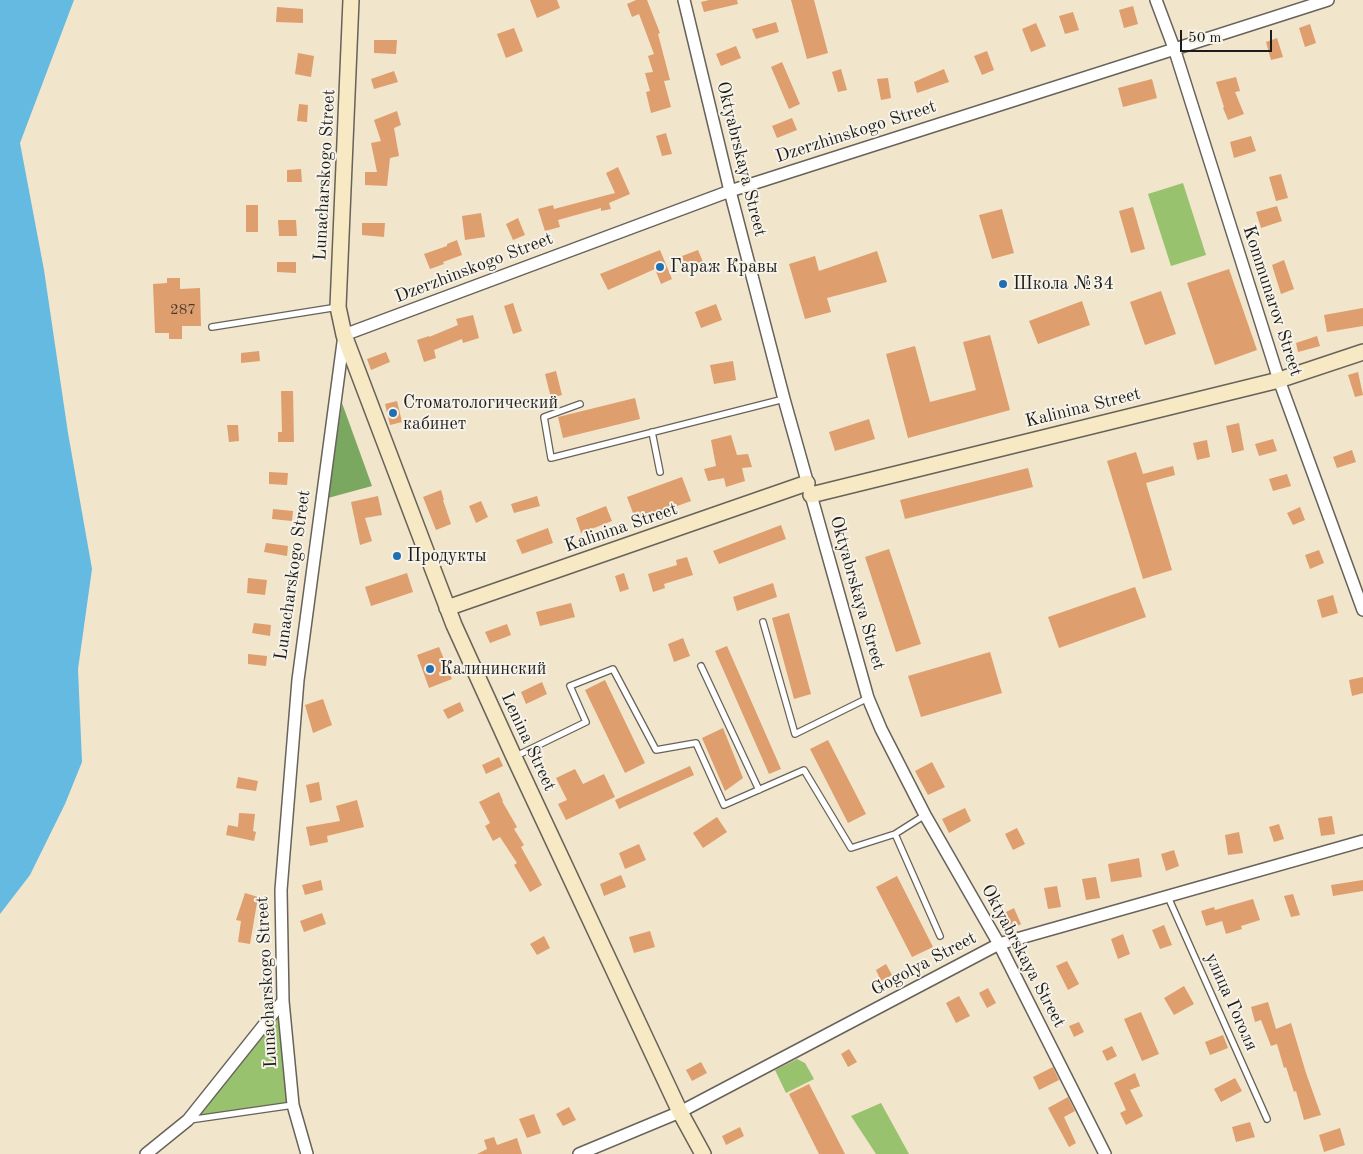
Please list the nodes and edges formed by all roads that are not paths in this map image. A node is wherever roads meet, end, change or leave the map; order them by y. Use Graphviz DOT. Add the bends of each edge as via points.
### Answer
graph roads {
  1 [pos="351,0"];
  2 [pos="684,0"];
  3 [pos="1156,0"];
  4 [pos="1328,0"];
  5 [pos="1174,48"];
  6 [pos="730,191"];
  7 [pos="338,307"];
  8 [pos="212,327"];
  9 [pos="344,335"];
  10 [pos="1363,352"];
  11 [pos="1279,380"];
  12 [pos="784,398"];
  13 [pos="580,404"];
  14 [pos="652,432"];
  15 [pos="660,472"];
  16 [pos="809,489"];
  17 [pos="447,608"];
  18 [pos="1363,610"];
  19 [pos="762,622"];
  20 [pos="701,666"];
  21 [pos="868,698"];
  22 [pos="514,757"];
  23 [pos="759,790"];
  24 [pos="926,815"];
  25 [pos="895,834"];
  26 [pos="1363,841"];
  27 [pos="1168,897"];
  28 [pos="940,936"];
  29 [pos="999,944"];
  30 [pos="283,1001"];
  31 [pos="293,1105"];
  32 [pos="680,1112"];
  33 [pos="1267,1119"];
  34 [pos="188,1120"];
  35 [pos="146,1154"];
  36 [pos="307,1154"];
  37 [pos="579,1154"];
  38 [pos="703,1154"];
  39 [pos="1105,1154"];
  1 -- 7 [label="street, Lunacharskogo Street"];
  2 -- 6 [label="street, Oktyabrskaya Street"];
  3 -- 5 [label="street, Kommunarov Street"];
  4 -- 5 [label="street, Dzerzhinskogo Street"];
  5 -- 6 [label="street, Dzerzhinskogo Street"];
  5 -- 11 [label="street, Kommunarov Street"];
  6 -- 9 [label="street, Dzerzhinskogo Street"];
  6 -- 12 [label="street, Oktyabrskaya Street"];
  7 -- 8 [label="lane"];
  7 -- 9 [label="street, Lunacharskogo Street"];
  9 -- 17 [label="street, Lenina Street"];
  9 -- 30 [label="street, Lunacharskogo Street" via="297,690 281,890"];
  10 -- 11 [label="street, Kalinina Street"];
  11 -- 16 [label="street, Kalinina Street"];
  11 -- 18 [label="street, Kommunarov Street"];
  12 -- 14 [label="lane"];
  12 -- 16 [label="street, Oktyabrskaya Street"];
  13 -- 14 [label="lane" via="544,416 551,458"];
  14 -- 15 [label="lane"];
  16 -- 17 [label="street, Kalinina Street"];
  16 -- 21 [label="street, Oktyabrskaya Street"];
  17 -- 22 [label="street, Lenina Street"];
  19 -- 21 [label="lane" via="796,734"];
  20 -- 23 [label="lane"];
  21 -- 24 [label="street, Oktyabrskaya Street"];
  22 -- 23 [label="lane" via="586,722 570,686 613,669 656,750 696,743 724,805"];
  22 -- 32 [label="street, Lenina Street"];
  23 -- 25 [label="lane" via="804,770 851,848"];
  24 -- 25 [label="lane"];
  24 -- 29 [label="street, Oktyabrskaya Street"];
  25 -- 28 [label="lane"];
  26 -- 27 [label="street, Gogolya Street"];
  27 -- 29 [label="street, Gogolya Street"];
  27 -- 33 [label="lane, улица Гоголя"];
  29 -- 32 [label="street, Gogolya Street"];
  29 -- 39 [label="street, Oktyabrskaya Street"];
  30 -- 31 [label="street, Lunacharskogo Street"];
  30 -- 34 [label="street"];
  31 -- 34 [label="lane"];
  31 -- 36 [label="street, Lunacharskogo Street"];
  32 -- 37 [label="street, Gogolya Street"];
  32 -- 38 [label="street, Lenina Street"];
  34 -- 35 [label="street"];
}
